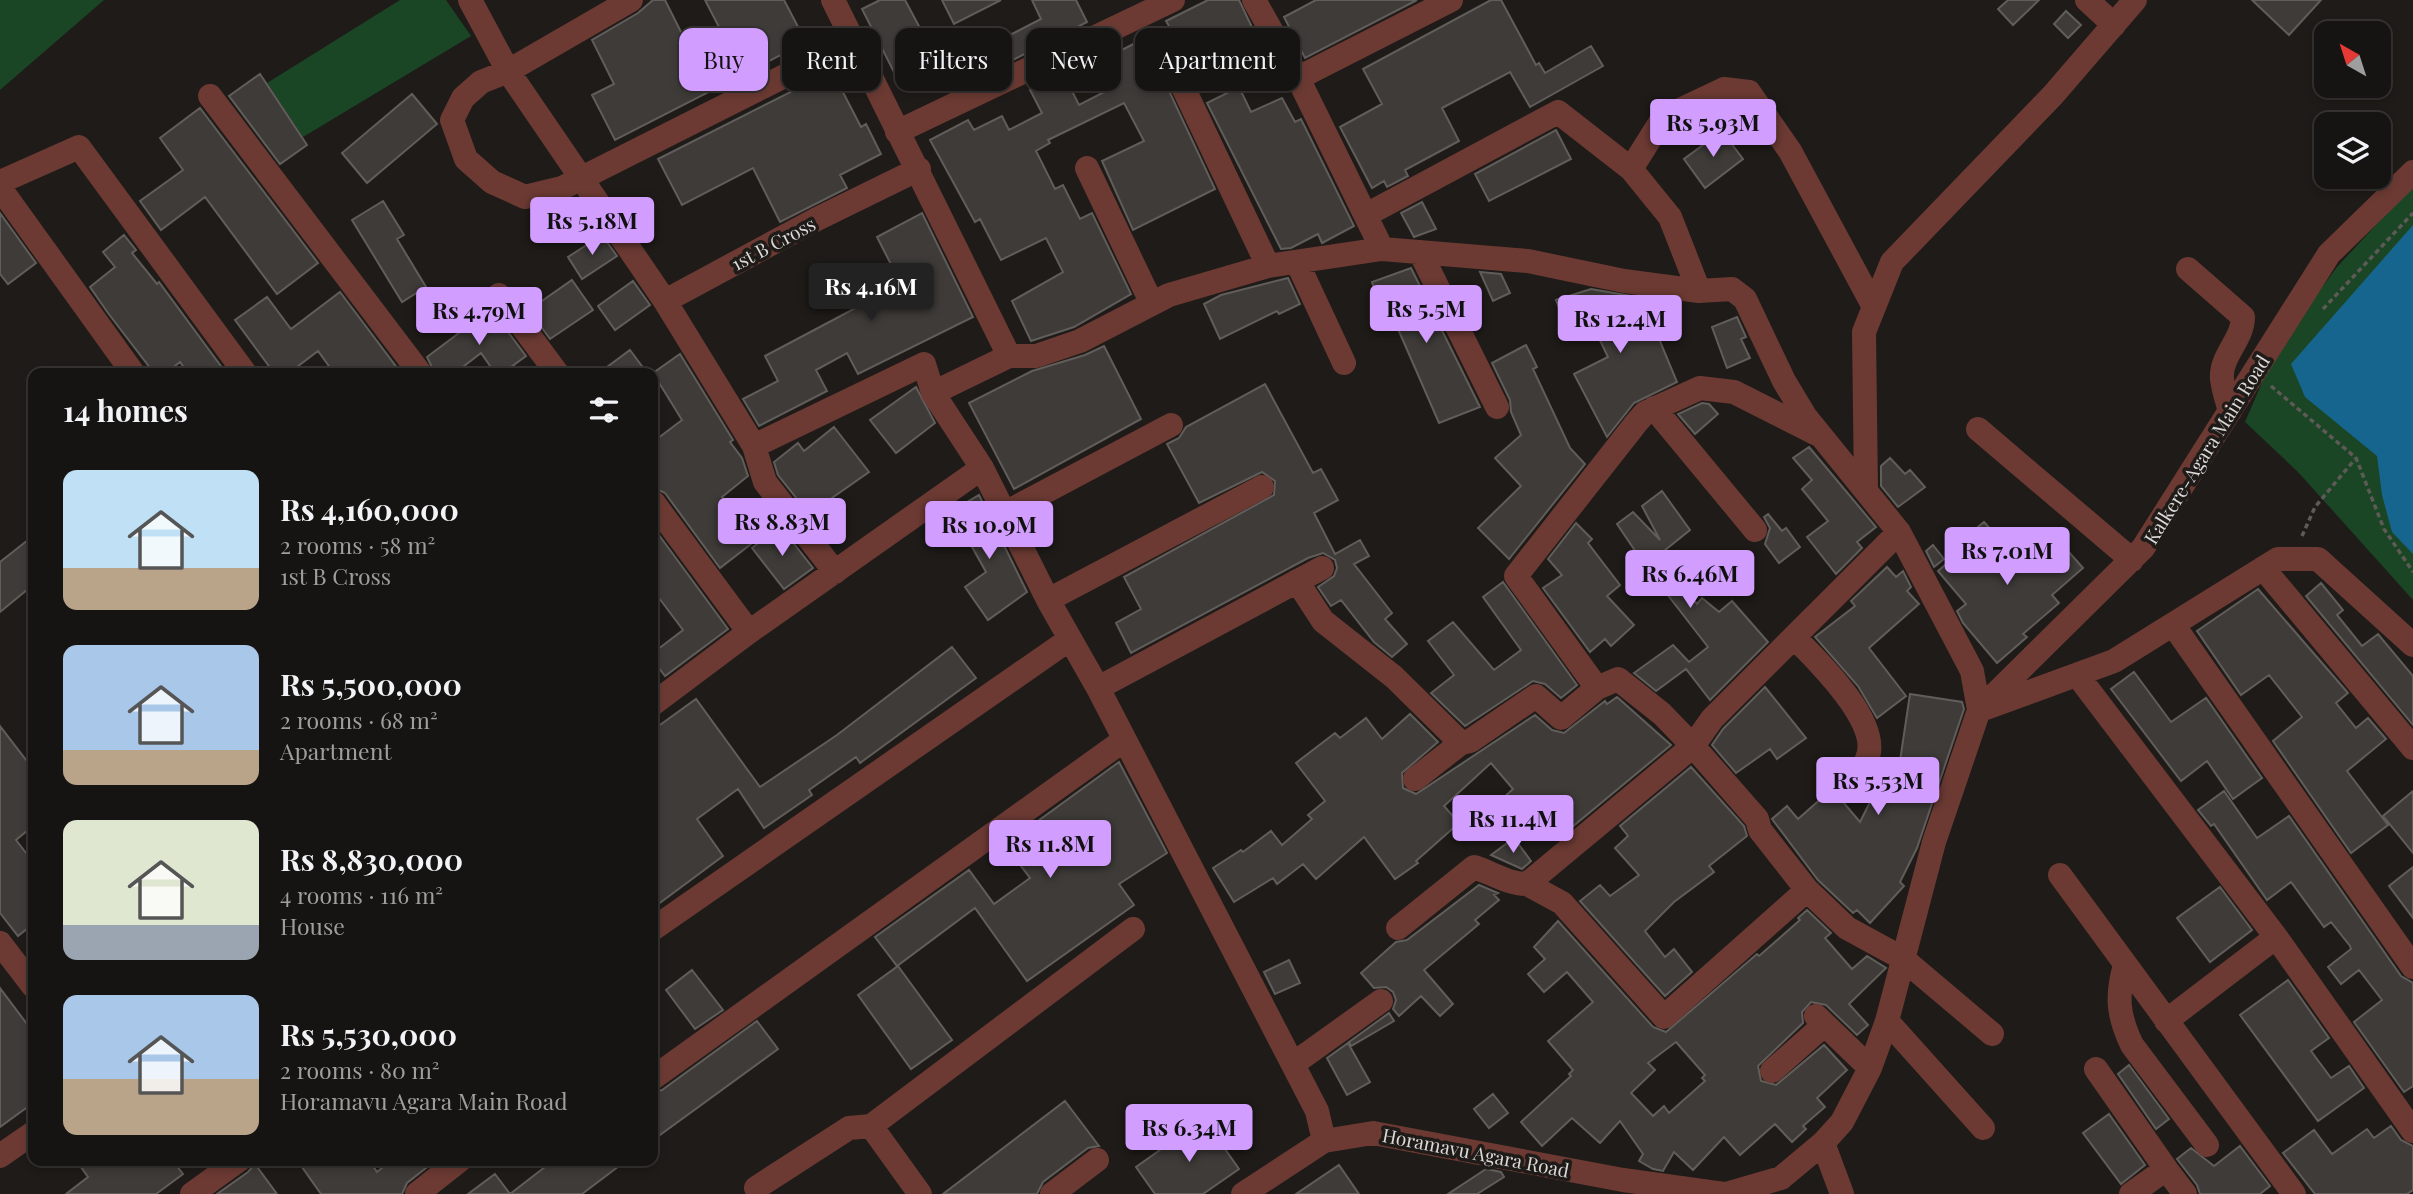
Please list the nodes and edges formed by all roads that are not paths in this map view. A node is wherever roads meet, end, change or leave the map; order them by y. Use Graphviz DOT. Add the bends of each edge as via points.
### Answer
graph roads {
  1 [pos="470,0"];
  2 [pos="631,0"];
  3 [pos="1173,0"];
  4 [pos="1254,0"];
  5 [pos="1451,0"];
  6 [pos="2087,0"];
  7 [pos="2135,0"];
  8 [pos="835,1"];
  9 [pos="2114,24"];
  10 [pos="846,28"];
  11 [pos="1270,28"];
  12 [pos="508,71"];
  13 [pos="782,77"];
  14 [pos="1300,77"];
  15 [pos="1300,82"];
  16 [pos="876,91"];
  17 [pos="1185,91"];
  18 [pos="210,96"];
  19 [pos="897,132"];
  20 [pos="1087,168"];
  21 [pos="919,169"];
  22 [pos="1631,169"];
  23 [pos="2413,172"];
  24 [pos="584,177"];
  25 [pos="0,182"];
  26 [pos="0,188"];
  27 [pos="1366,215"];
  28 [pos="1382,249"];
  29 [pos="1420,252"];
  30 [pos="1297,262"];
  31 [pos="1268,266"];
  32 [pos="2188,269"];
  33 [pos="1699,291"];
  34 [pos="499,295"];
  35 [pos="665,300"];
  36 [pos="1152,304"];
  37 [pos="1874,307"];
  38 [pos="1009,356"];
  39 [pos="1344,363"];
  40 [pos="129,368"];
  41 [pos="240,368"];
  42 [pos="416,368"];
  43 [pos="553,368"];
  44 [pos="933,393"];
  45 [pos="1497,407"];
  46 [pos="1654,408"];
  47 [pos="2230,411"];
  48 [pos="1171,425"];
  49 [pos="1978,429"];
  50 [pos="1820,435"];
  51 [pos="754,446"];
  52 [pos="982,468"];
  53 [pos="1262,487"];
  54 [pos="1866,491"];
  55 [pos="658,509"];
  56 [pos="1005,513"];
  57 [pos="1755,530"];
  58 [pos="1899,532"];
  59 [pos="2132,561"];
  60 [pos="1322,568"];
  61 [pos="2263,568"];
  62 [pos="835,572"];
  63 [pos="1297,581"];
  64 [pos="1048,600"];
  65 [pos="2174,626"];
  66 [pos="749,632"];
  67 [pos="1795,638"];
  68 [pos="1070,639"];
  69 [pos="2413,645"];
  70 [pos="2078,676"];
  71 [pos="1098,688"];
  72 [pos="1597,688"];
  73 [pos="658,697"];
  74 [pos="1979,710"];
  75 [pos="1124,740"];
  76 [pos="1461,743"];
  77 [pos="1693,746"];
  78 [pos="2413,748"];
  79 [pos="1852,778"];
  80 [pos="1415,779"];
  81 [pos="2060,875"];
  82 [pos="1527,884"];
  83 [pos="1807,890"];
  84 [pos="658,926"];
  85 [pos="1398,928"];
  86 [pos="1133,929"];
  87 [pos="2276,937"];
  88 [pos="0,943"];
  89 [pos="1902,958"];
  90 [pos="2126,965"];
  91 [pos="2413,967"];
  92 [pos="28,979"];
  93 [pos="1381,1001"];
  94 [pos="1887,1021"];
  95 [pos="2166,1021"];
  96 [pos="1992,1034"];
  97 [pos="1293,1064"];
  98 [pos="1870,1068"];
  99 [pos="2096,1069"];
  100 [pos="1772,1070"];
  101 [pos="658,1074"];
  102 [pos="871,1126"];
  103 [pos="1983,1128"];
  104 [pos="2413,1131"];
  105 [pos="28,1136"];
  106 [pos="1324,1141"];
  107 [pos="1823,1143"];
  108 [pos="2207,1145"];
  109 [pos="0,1156"];
  110 [pos="1097,1160"];
  111 [pos="231,1166"];
  112 [pos="452,1166"];
  113 [pos="2166,1169"];
  114 [pos="756,1188"];
  115 [pos="192,1194"];
  116 [pos="417,1194"];
  117 [pos="920,1194"];
  118 [pos="1052,1194"];
  119 [pos="1243,1194"];
  120 [pos="1725,1194"];
  121 [pos="1842,1194"];
  122 [pos="2131,1194"];
  123 [pos="2185,1194"];
  124 [pos="2294,1194"];
  1 -- 12 [label="street"];
  2 -- 12 [label="street"];
  3 -- 19 [label="street"];
  4 -- 11 [label="street"];
  5 -- 14 [label="street"];
  6 -- 9 [label="street"];
  7 -- 9 [label="street"];
  8 -- 10 [label="street"];
  9 -- 37 [label="street" via="2053,95 1892,262"];
  12 -- 24 [label="street"];
  12 -- 24 [label="street" via="481,82 463,98 452,120 466,159 492,182 525,197"];
  13 -- 24 [label="street"];
  15 -- 27 [label="street"];
  16 -- 19 [label="street"];
  17 -- 31 [label="street"];
  18 -- 42 [label="street"];
  19 -- 21 [label="street"];
  20 -- 36 [label="street"];
  21 -- 35 [label="street, 1st B Cross"];
  21 -- 38 [label="street"];
  22 -- 27 [label="street" via="1558,112"];
  22 -- 33 [label="street" via="1670,217"];
  22 -- 37 [label="street" via="1663,118 1724,89 1748,92 1790,151"];
  23 -- 47 [label="street, Kalkere-Agara Main Road" via="2329,254"];
  24 -- 35 [label="street"];
  25 -- 41 [label="street" via="79,147"];
  26 -- 40 [label="street"];
  27 -- 28 [label="street"];
  28 -- 29 [label="street"];
  28 -- 30 [label="street"];
  29 -- 33 [label="street" via="1528,261"];
  29 -- 45 [label="street"];
  30 -- 31 [label="street"];
  30 -- 39 [label="street"];
  31 -- 36 [label="street"];
  32 -- 47 [label="street" via="2243,317 2243,331 2230,350 2221,377"];
  33 -- 50 [label="street" via="1732,289 1745,299 1784,381"];
  34 -- 43 [label="street"];
  35 -- 51 [label="street"];
  36 -- 38 [label="street" via="1080,341 1036,356"];
  37 -- 54 [label="street" via="1864,332"];
  38 -- 44 [label="street"];
  44 -- 51 [label="street" via="924,364"];
  44 -- 52 [label="street"];
  46 -- 50 [label="street" via="1700,388 1734,392"];
  46 -- 57 [label="street"];
  46 -- 72 [label="street" via="1637,422 1516,576"];
  47 -- 59 [label="street, Kalkere-Agara Main Road"];
  48 -- 56 [label="street"];
  49 -- 59 [label="street"];
  50 -- 54 [label="street"];
  51 -- 62 [label="street" via="765,482"];
  52 -- 56 [label="street"];
  52 -- 62 [label="street"];
  53 -- 64 [label="street"];
  54 -- 58 [label="street"];
  55 -- 66 [label="street"];
  56 -- 64 [label="street"];
  58 -- 67 [label="street"];
  58 -- 74 [label="street" via="1972,671"];
  59 -- 74 [label="street, Kalkere-Agara Main Road"];
  60 -- 63 [label="street"];
  61 -- 65 [label="street"];
  61 -- 69 [label="street" via="2278,559 2318,559"];
  61 -- 78 [label="street"];
  62 -- 66 [label="street"];
  63 -- 71 [label="street"];
  63 -- 76 [label="street" via="1323,621 1394,677"];
  64 -- 68 [label="street"];
  65 -- 70 [label="street"];
  65 -- 91 [label="street"];
  66 -- 73 [label="street"];
  67 -- 77 [label="street" via="1712,719"];
  67 -- 79 [label="street" via="1864,718 1867,760"];
  68 -- 71 [label="street"];
  68 -- 84 [label="street"];
  70 -- 74 [label="street"];
  70 -- 87 [label="street"];
  71 -- 75 [label="street"];
  72 -- 76 [label="street" via="1561,718 1536,696"];
  72 -- 77 [label="street" via="1618,679"];
  74 -- 89 [label="street" via="1934,842"];
  75 -- 97 [label="street"];
  75 -- 101 [label="street"];
  76 -- 80 [label="street"];
  77 -- 82 [label="street"];
  77 -- 83 [label="street" via="1757,819 1760,830"];
  81 -- 90 [label="street"];
  82 -- 83 [label="street" via="1562,903 1664,1017"];
  82 -- 85 [label="street" via="1512,884 1474,867"];
  83 -- 89 [label="street" via="1847,928"];
  86 -- 102 [label="street"];
  87 -- 95 [label="street"];
  87 -- 104 [label="street"];
  88 -- 92 [label="street"];
  89 -- 94 [label="street"];
  89 -- 96 [label="street"];
  90 -- 95 [label="street"];
  90 -- 108 [label="street" via="2118,1010 2124,1028"];
  93 -- 97 [label="street"];
  94 -- 98 [label="street"];
  94 -- 103 [label="street"];
  95 -- 124 [label="street"];
  97 -- 106 [label="street" via="1317,1111"];
  98 -- 100 [label="street" via="1820,1021"];
  98 -- 107 [label="street" via="1842,1122"];
  99 -- 113 [label="street"];
  102 -- 114 [label="street" via="849,1128"];
  102 -- 117 [label="street"];
  105 -- 109 [label="street"];
  106 -- 119 [label="street, Horamavu Agara Road"];
  106 -- 120 [label="street, Horamavu Agara Road" via="1373,1133 1623,1180"];
  107 -- 120 [label="street, Horamavu Agara Road" via="1782,1178"];
  107 -- 121 [label="street"];
  110 -- 118 [label="street"];
  111 -- 115 [label="street"];
  112 -- 116 [label="street"];
  113 -- 122 [label="street"];
  113 -- 123 [label="street"];
}
